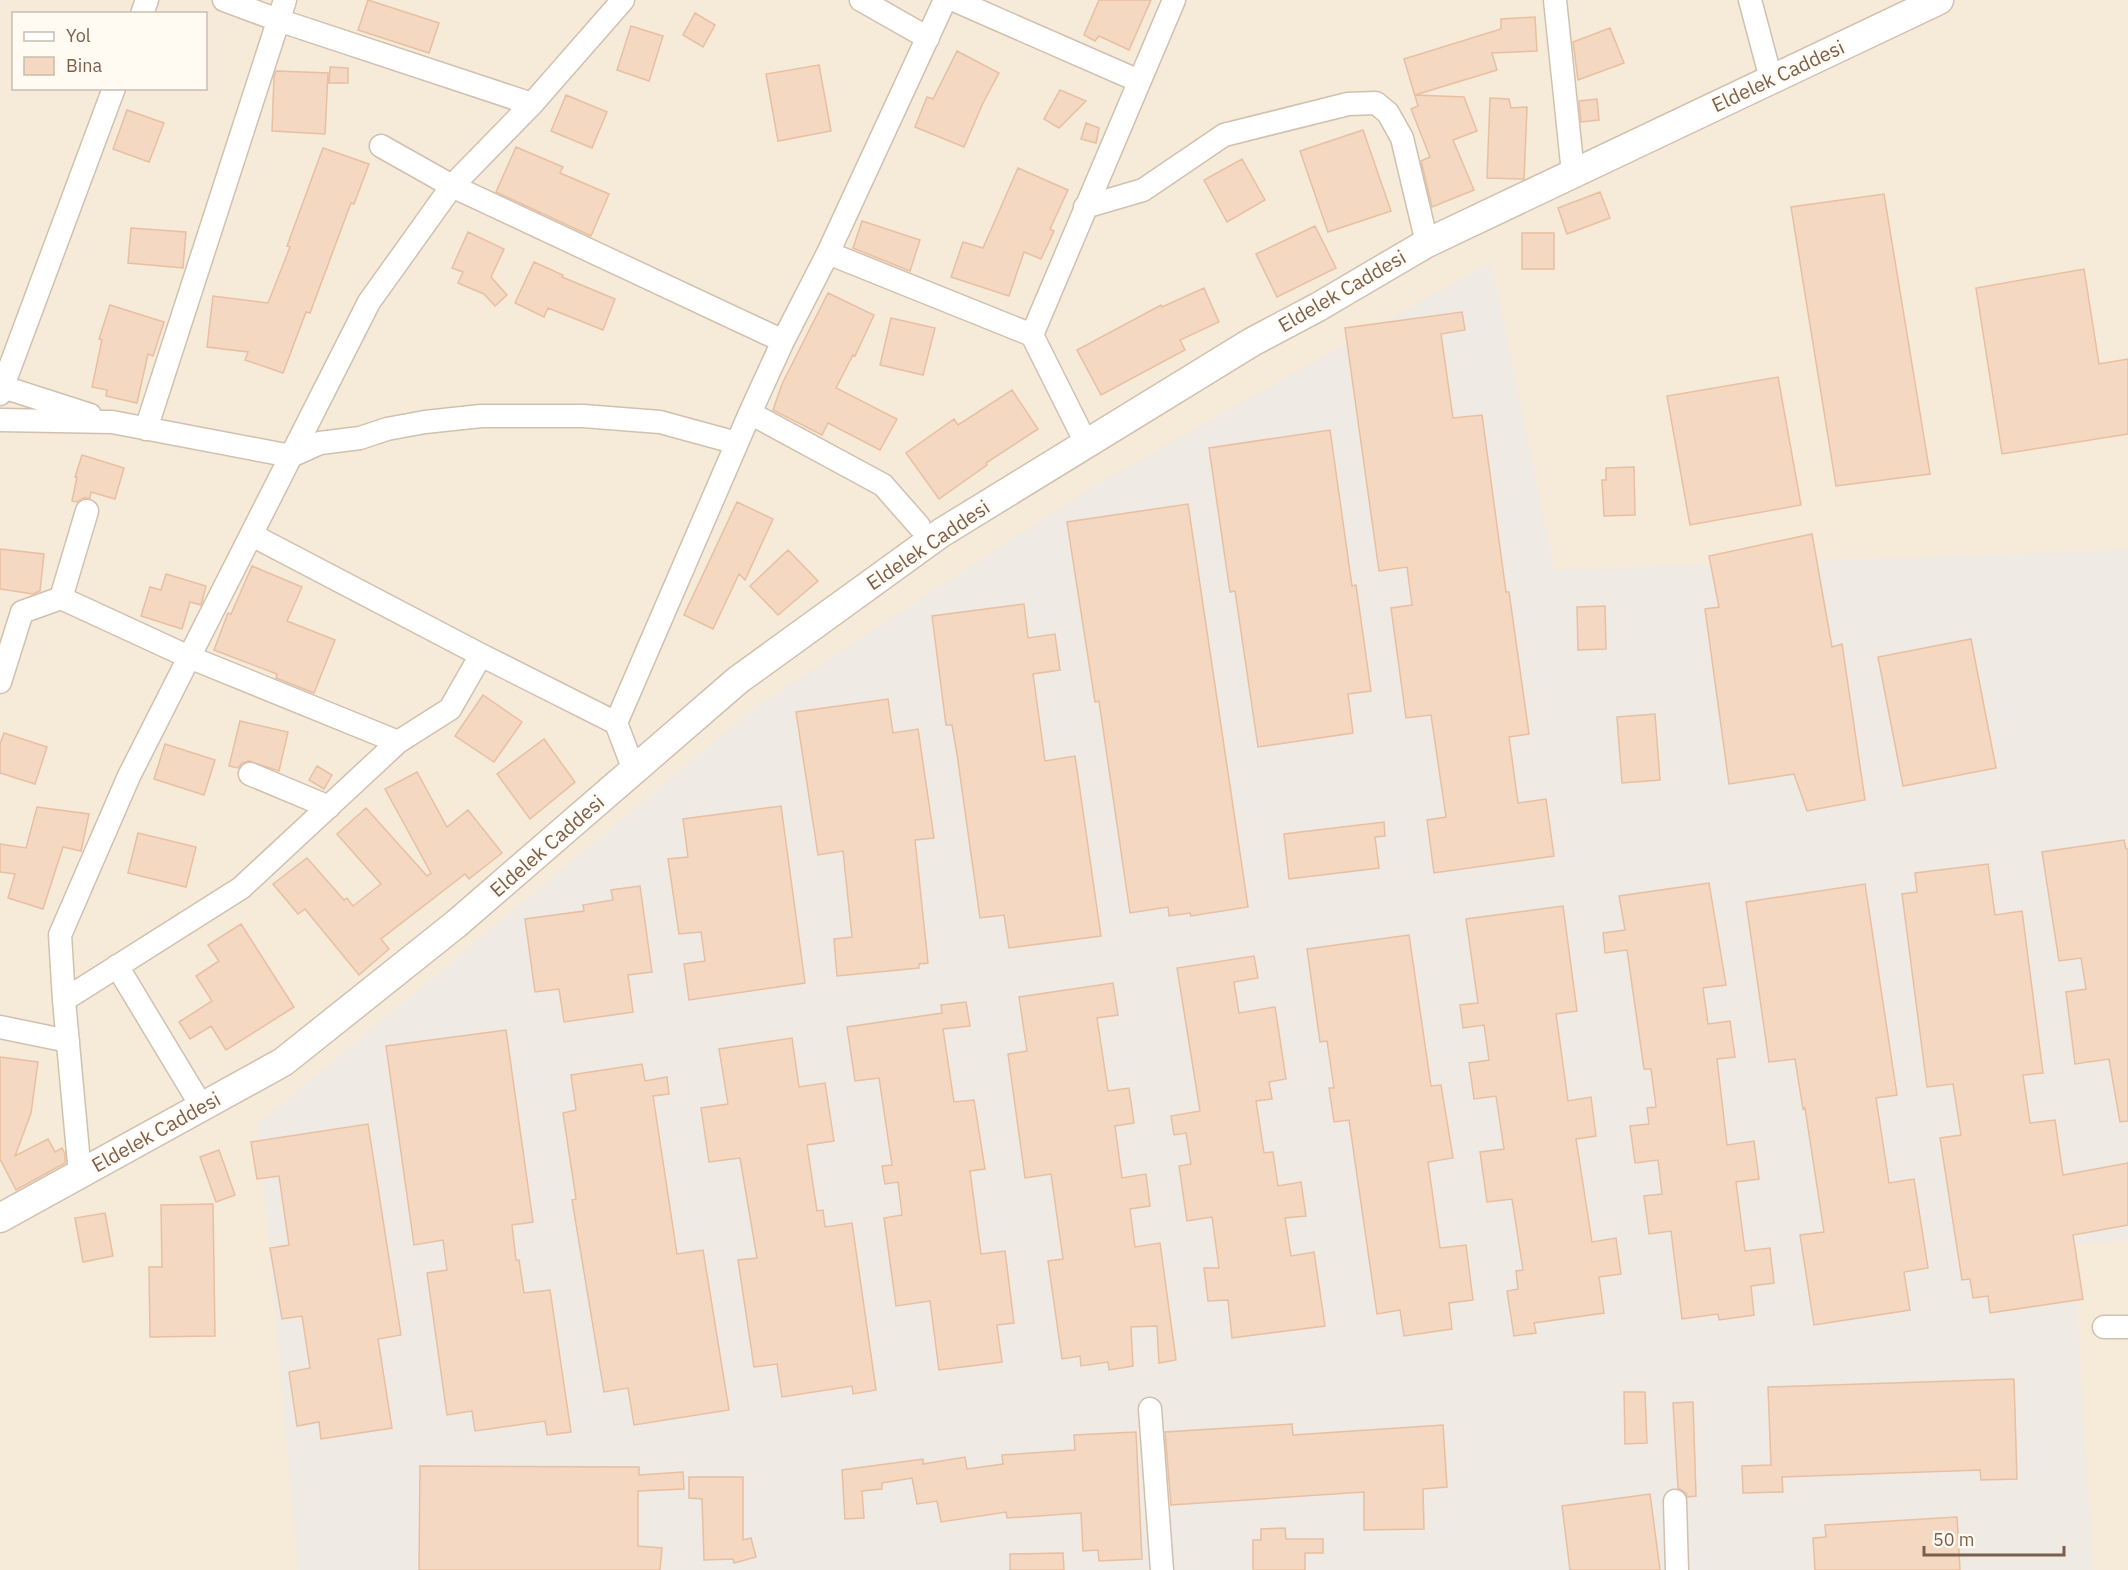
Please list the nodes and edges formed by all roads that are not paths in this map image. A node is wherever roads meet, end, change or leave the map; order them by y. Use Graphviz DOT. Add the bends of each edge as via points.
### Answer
graph roads {
  1 [pos="224,0"];
  2 [pos="623,0"];
  3 [pos="861,0"];
  4 [pos="945,0"];
  5 [pos="954,0"];
  6 [pos="1174,0"];
  7 [pos="1555,0"];
  8 [pos="1750,0"];
  9 [pos="1939,0"];
  10 [pos="282,10"];
  11 [pos="928,38"];
  12 [pos="1771,80"];
  13 [pos="1139,81"];
  14 [pos="113,90"];
  15 [pos="532,104"];
  16 [pos="381,146"];
  17 [pos="1572,173"];
  18 [pos="452,186"];
  19 [pos="1084,207"];
  20 [pos="1427,243"];
  21 [pos="828,253"];
  22 [pos="1032,335"];
  23 [pos="783,341"];
  24 [pos="1,389"];
  25 [pos="750,413"];
  26 [pos="0,420"];
  27 [pos="112,422"];
  28 [pos="146,429"];
  29 [pos="737,443"];
  30 [pos="1086,443"];
  31 [pos="291,456"];
  32 [pos="87,511"];
  33 [pos="919,526"];
  34 [pos="252,535"];
  35 [pos="61,598"];
  36 [pos="481,656"];
  37 [pos="189,657"];
  38 [pos="0,682"];
  39 [pos="616,723"];
  40 [pos="398,742"];
  41 [pos="634,770"];
  42 [pos="250,774"];
  43 [pos="328,807"];
  44 [pos="117,966"];
  45 [pos="64,1000"];
  46 [pos="0,1027"];
  47 [pos="68,1041"];
  48 [pos="202,1107"];
  49 [pos="80,1174"];
  50 [pos="0,1218"];
  51 [pos="2104,1327"];
  52 [pos="2128,1327"];
  53 [pos="1150,1409"];
  54 [pos="1676,1501"];
  55 [pos="1161,1570"];
  56 [pos="1677,1570"];
  1 -- 10 [label="street"];
  2 -- 15 [label="street"];
  3 -- 11 [label="street"];
  4 -- 11 [label="street"];
  5 -- 13 [label="street"];
  6 -- 13 [label="street"];
  7 -- 17 [label="street"];
  8 -- 12 [label="street"];
  9 -- 12 [label="street, Eldelek Caddesi"];
  10 -- 15 [label="street"];
  10 -- 28 [label="street"];
  11 -- 21 [label="street"];
  12 -- 17 [label="street, Eldelek Caddesi"];
  13 -- 19 [label="street"];
  14 -- 24 [label="street"];
  15 -- 18 [label="street"];
  16 -- 18 [label="street"];
  17 -- 20 [label="street, Eldelek Caddesi"];
  18 -- 23 [label="street"];
  18 -- 31 [label="street" via="369,302"];
  19 -- 20 [label="street" via="1143,190 1224,135 1348,104 1376,103 1388,113 1402,138"];
  19 -- 22 [label="street"];
  20 -- 30 [label="street, Eldelek Caddesi" via="1252,342"];
  21 -- 22 [label="street"];
  21 -- 23 [label="street"];
  22 -- 30 [label="street"];
  23 -- 25 [label="street"];
  24 -- 27 [label="street"];
  25 -- 29 [label="street"];
  25 -- 33 [label="street" via="883,485"];
  26 -- 27 [label="street"];
  27 -- 28 [label="street"];
  28 -- 31 [label="street"];
  29 -- 31 [label="street" via="660,422 583,416 481,416 425,422 320,443"];
  29 -- 39 [label="street"];
  30 -- 41 [label="street, Eldelek Caddesi" via="924,545 738,680"];
  31 -- 34 [label="street"];
  32 -- 35 [label="street"];
  34 -- 36 [label="street"];
  34 -- 37 [label="street"];
  35 -- 37 [label="street"];
  35 -- 38 [label="street" via="22,612"];
  36 -- 39 [label="street"];
  36 -- 40 [label="street" via="450,709"];
  37 -- 40 [label="street"];
  37 -- 45 [label="street" via="129,776 60,935"];
  39 -- 41 [label="street"];
  40 -- 43 [label="street"];
  41 -- 48 [label="street, Eldelek Caddesi" via="456,924 283,1062"];
  42 -- 43 [label="street"];
  43 -- 44 [label="street" via="241,888"];
  44 -- 45 [label="street"];
  44 -- 48 [label="street"];
  45 -- 47 [label="street"];
  46 -- 47 [label="street"];
  47 -- 49 [label="street"];
  48 -- 49 [label="street, Eldelek Caddesi"];
  49 -- 50 [label="street, Eldelek Caddesi"];
  51 -- 52 [label="street"];
  53 -- 55 [label="street"];
  54 -- 56 [label="street"];
}
